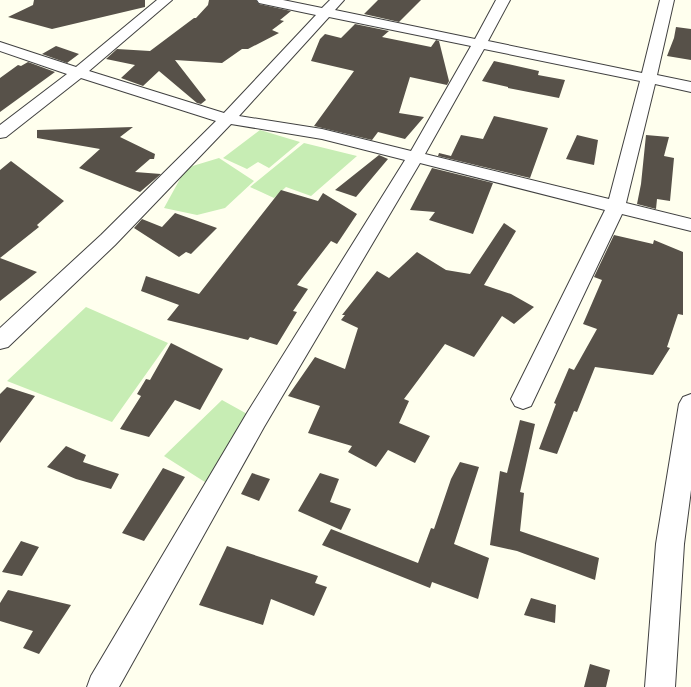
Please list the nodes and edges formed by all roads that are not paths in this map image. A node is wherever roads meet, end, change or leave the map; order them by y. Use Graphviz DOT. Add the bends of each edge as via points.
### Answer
graph roads {
  1 [pos="165,0"];
  2 [pos="264,0"];
  3 [pos="503,0"];
  4 [pos="667,0"];
  5 [pos="331,6"];
  6 [pos="480,44"];
  7 [pos="0,46"];
  8 [pos="78,73"];
  9 [pos="649,79"];
  10 [pos="691,87"];
  11 [pos="227,119"];
  12 [pos="0,133"];
  13 [pos="416,157"];
  14 [pos="616,206"];
  15 [pos="691,225"];
  16 [pos="0,341"];
  17 [pos="523,399"];
  18 [pos="691,404"];
  19 [pos="102,687"];
  20 [pos="660,687"];
  1 -- 8 [label="street"];
  2 -- 5 [label="street"];
  3 -- 6 [label="street"];
  4 -- 9 [label="street"];
  5 -- 6 [label="street"];
  5 -- 11 [label="street"];
  6 -- 9 [label="street"];
  6 -- 13 [label="street"];
  7 -- 8 [label="street"];
  8 -- 11 [label="street"];
  8 -- 12 [label="street"];
  9 -- 10 [label="street"];
  9 -- 14 [label="street"];
  11 -- 13 [label="street" via="322,134"];
  11 -- 16 [label="street" via="108,240"];
  13 -- 14 [label="street"];
  13 -- 19 [label="street" via="276,385"];
  14 -- 15 [label="street"];
  14 -- 17 [label="street"];
  18 -- 20 [label="street" via="670,544"];
}
